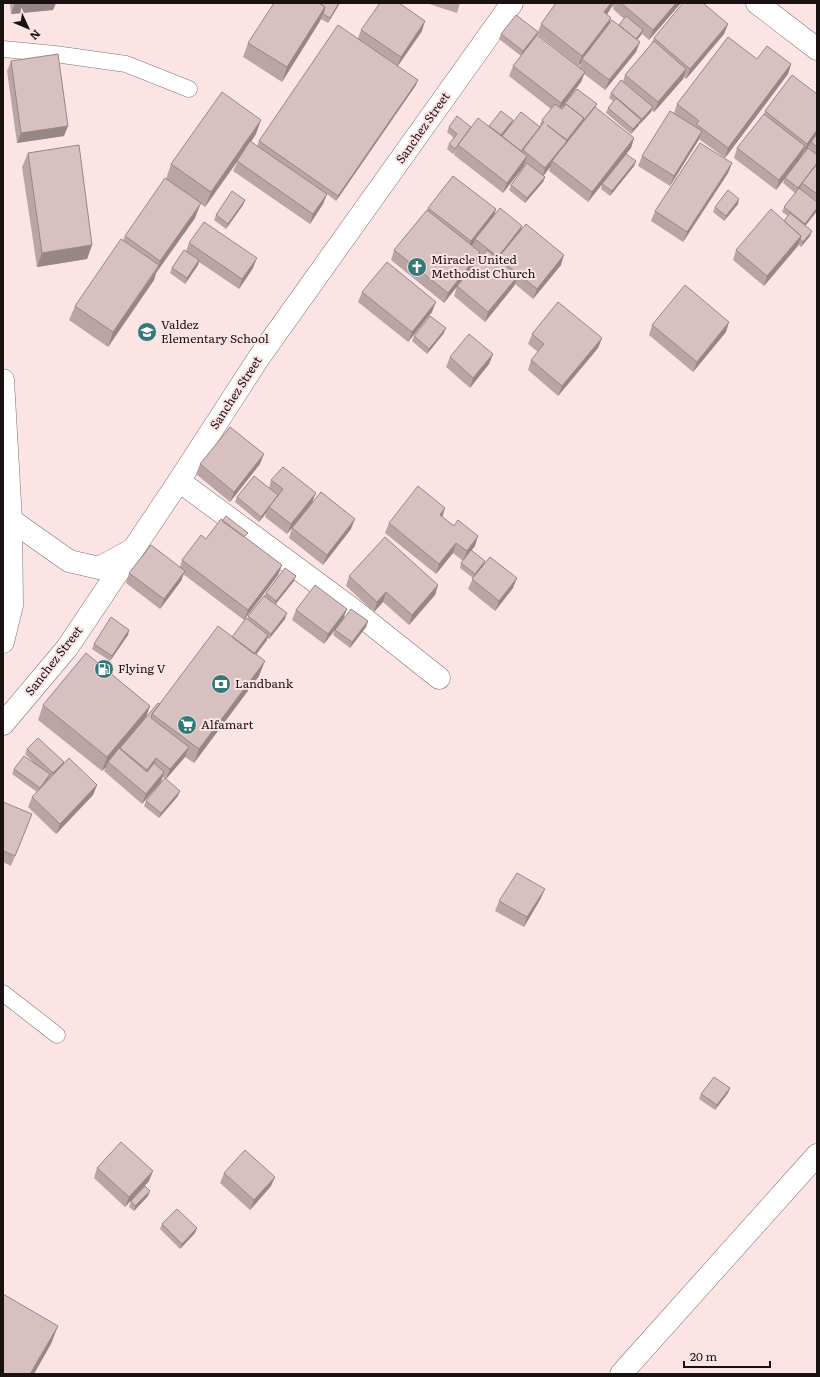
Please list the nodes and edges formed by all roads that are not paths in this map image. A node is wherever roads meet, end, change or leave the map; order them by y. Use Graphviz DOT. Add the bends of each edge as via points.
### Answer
graph roads {
  1 [pos="512,3"];
  2 [pos="757,3"];
  3 [pos="817,49"];
  4 [pos="3,50"];
  5 [pos="189,89"];
  6 [pos="3,380"];
  7 [pos="179,481"];
  8 [pos="11,520"];
  9 [pos="132,550"];
  10 [pos="3,642"];
  11 [pos="439,678"];
  12 [pos="3,724"];
  13 [pos="3,993"];
  14 [pos="56,1035"];
  15 [pos="817,1155"];
  16 [pos="621,1374"];
  1 -- 7 [label="street, Sanchez Street" via="260,356"];
  2 -- 3 [label="street"];
  4 -- 5 [label="lane" via="126,64"];
  6 -- 8 [label="street"];
  7 -- 9 [label="street, Sanchez Street"];
  7 -- 11 [label="street" via="351,608"];
  8 -- 9 [label="street" via="69,562 99,568"];
  8 -- 10 [label="street" via="12,606"];
  9 -- 12 [label="street, Sanchez Street" via="66,648"];
  13 -- 14 [label="lane"];
  15 -- 16 [label="street"];
}
